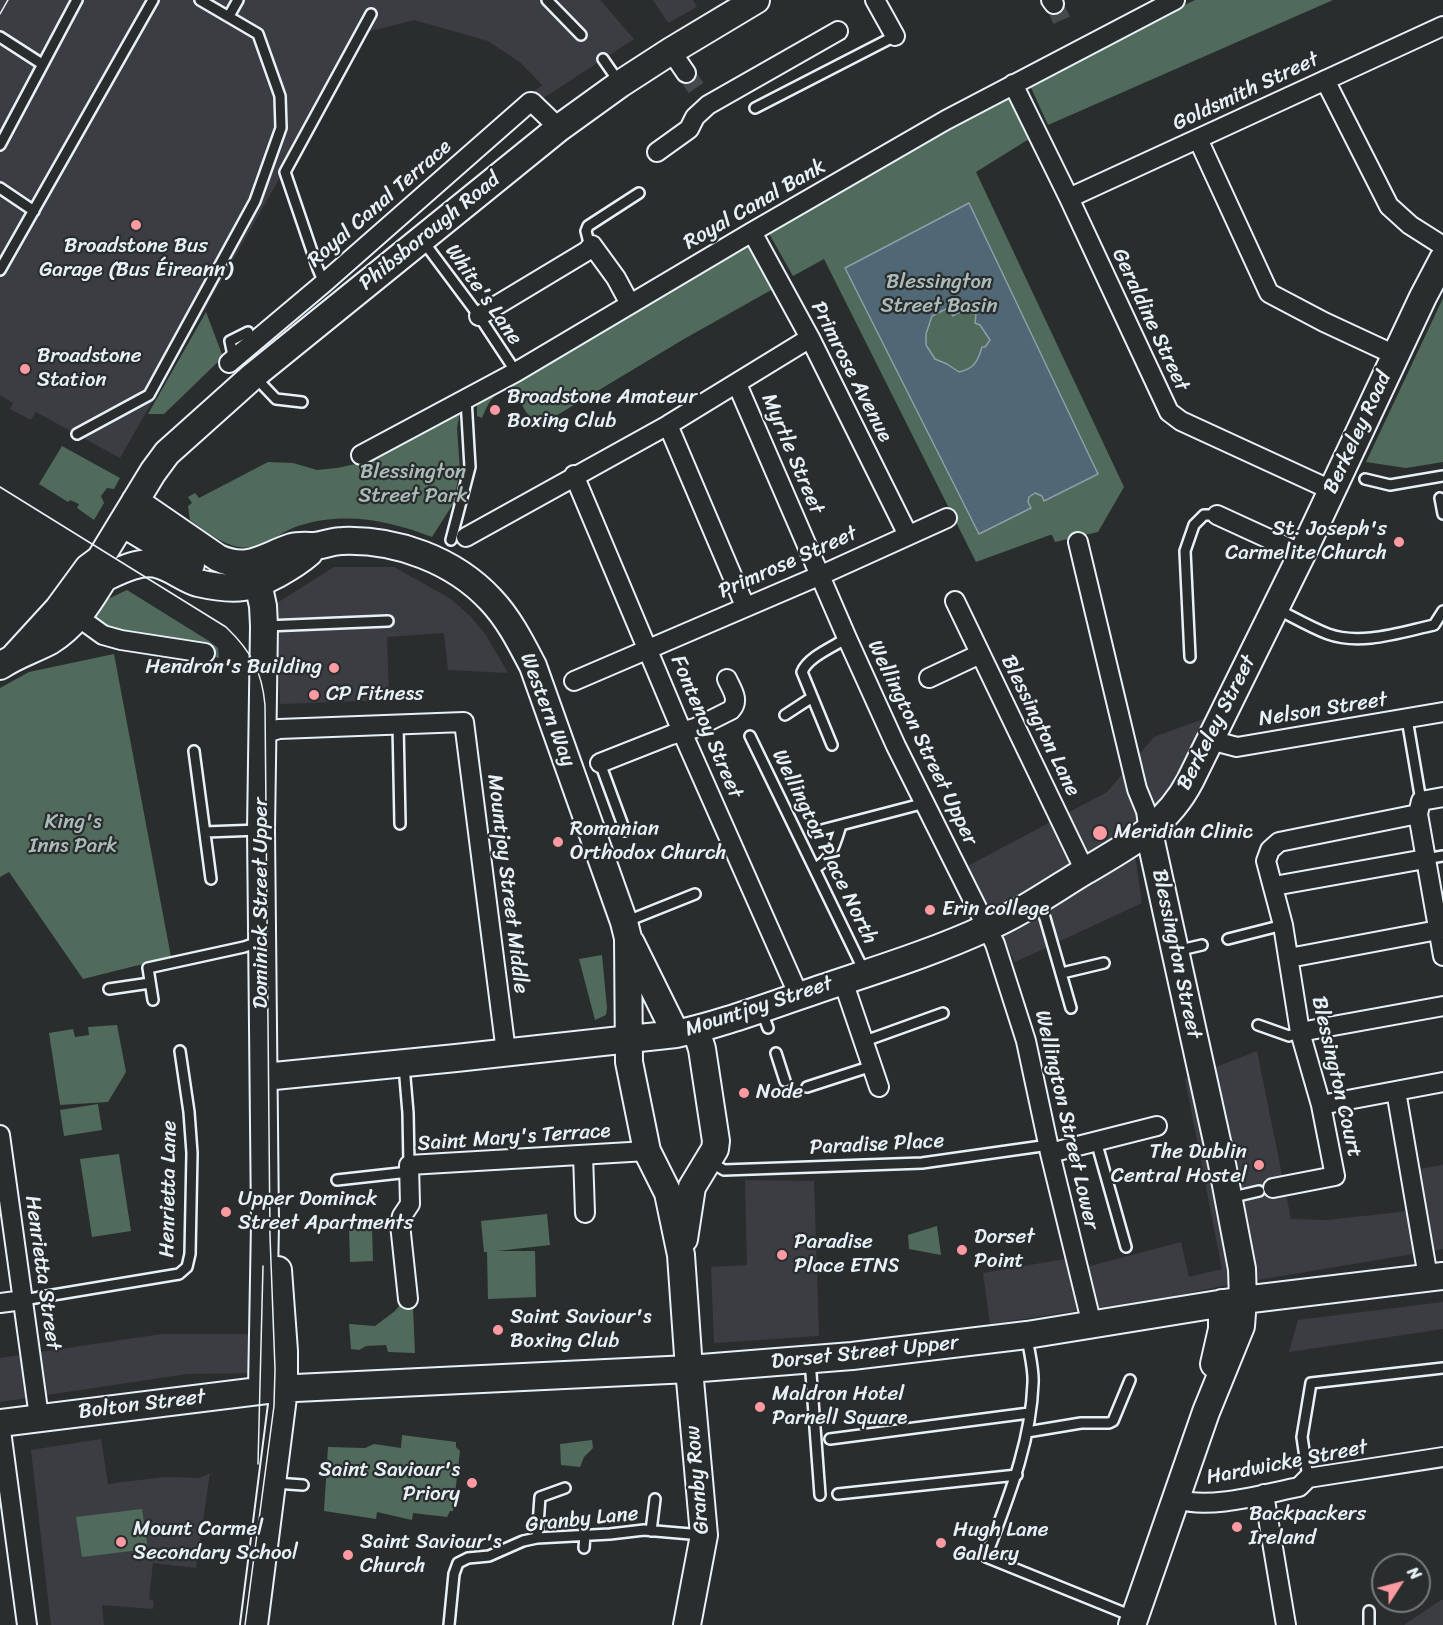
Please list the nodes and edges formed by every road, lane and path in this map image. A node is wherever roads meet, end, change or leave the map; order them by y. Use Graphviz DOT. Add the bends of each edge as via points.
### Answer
graph roads {
  1 [pos="77,0"];
  2 [pos="153,0"];
  3 [pos="200,0"];
  4 [pos="238,0"];
  5 [pos="547,0"];
  6 [pos="756,0"];
  7 [pos="874,0"];
  8 [pos="1175,0"];
  9 [pos="1151,6"];
  10 [pos="371,14"];
  11 [pos="229,16"];
  12 [pos="1443,26"];
  13 [pos="838,31"];
  14 [pos="581,35"];
  15 [pos="895,36"];
  16 [pos="0,38"];
  17 [pos="671,51"];
  18 [pos="603,59"];
  19 [pos="42,64"];
  20 [pos="686,73"];
  21 [pos="1325,80"];
  22 [pos="620,84"];
  23 [pos="1013,84"];
  24 [pos="755,108"];
  25 [pos="559,128"];
  26 [pos="1198,139"];
  27 [pos="0,145"];
  28 [pos="657,152"];
  29 [pos="0,188"];
  30 [pos="639,193"];
  31 [pos="1069,198"];
  32 [pos="34,211"];
  33 [pos="752,232"];
  34 [pos="421,239"];
  35 [pos="592,245"];
  36 [pos="1443,246"];
  37 [pos="1443,260"];
  38 [pos="0,270"];
  39 [pos="324,283"];
  40 [pos="630,304"];
  41 [pos="479,316"];
  42 [pos="248,332"];
  43 [pos="810,338"];
  44 [pos="1395,354"];
  45 [pos="239,366"];
  46 [pos="516,372"];
  47 [pos="737,384"];
  48 [pos="466,399"];
  49 [pos="302,402"];
  50 [pos="668,425"];
  51 [pos="77,434"];
  52 [pos="362,455"];
  53 [pos="574,475"];
  54 [pos="1443,476"];
  55 [pos="1365,479"];
  56 [pos="1330,490"];
  57 [pos="1440,498"];
  58 [pos="135,501"];
  59 [pos="1443,514"];
  60 [pos="1217,516"];
  61 [pos="947,518"];
  62 [pos="122,523"];
  63 [pos="908,535"];
  64 [pos="458,539"];
  65 [pos="1078,542"];
  66 [pos="318,545"];
  67 [pos="1302,554"];
  68 [pos="102,568"];
  69 [pos="819,575"];
  70 [pos="258,583"];
  71 [pos="229,587"];
  72 [pos="955,601"];
  73 [pos="746,606"];
  74 [pos="1275,608"];
  75 [pos="1443,611"];
  76 [pos="78,617"];
  77 [pos="388,621"];
  78 [pos="1439,624"];
  79 [pos="264,626"];
  80 [pos="847,638"];
  81 [pos="648,650"];
  82 [pos="205,653"];
  83 [pos="980,654"];
  84 [pos="1190,657"];
  85 [pos="8,661"];
  86 [pos="929,678"];
  87 [pos="727,679"];
  88 [pos="574,681"];
  89 [pos="811,698"];
  90 [pos="1443,712"];
  91 [pos="785,715"];
  92 [pos="1407,719"];
  93 [pos="398,724"];
  94 [pos="682,731"];
  95 [pos="261,734"];
  96 [pos="750,736"];
  97 [pos="1210,740"];
  98 [pos="832,746"];
  99 [pos="194,751"];
  100 [pos="600,763"];
  101 [pos="1443,797"];
  102 [pos="925,803"];
  103 [pos="1419,808"];
  104 [pos="399,824"];
  105 [pos="842,825"];
  106 [pos="261,830"];
  107 [pos="625,831"];
  108 [pos="205,832"];
  109 [pos="814,832"];
  110 [pos="1149,832"];
  111 [pos="1434,858"];
  112 [pos="814,868"];
  113 [pos="1085,871"];
  114 [pos="212,879"];
  115 [pos="1274,886"];
  116 [pos="695,894"];
  117 [pos="1037,901"];
  118 [pos="1283,926"];
  119 [pos="988,928"];
  120 [pos="626,930"];
  121 [pos="1438,930"];
  122 [pos="1228,939"];
  123 [pos="263,940"];
  124 [pos="1202,945"];
  125 [pos="1176,951"];
  126 [pos="1443,956"];
  127 [pos="1289,958"];
  128 [pos="1104,963"];
  129 [pos="1062,973"];
  130 [pos="854,977"];
  131 [pos="150,983"];
  132 [pos="109,989"];
  133 [pos="799,996"];
  134 [pos="153,1000"];
  135 [pos="1443,1006"];
  136 [pos="1071,1008"];
  137 [pos="943,1013"];
  138 [pos="1258,1025"];
  139 [pos="686,1032"];
  140 [pos="1300,1032"];
  141 [pos="628,1039"];
  142 [pos="865,1041"];
  143 [pos="180,1052"];
  144 [pos="506,1052"];
  145 [pos="776,1053"];
  146 [pos="404,1064"];
  147 [pos="873,1066"];
  148 [pos="264,1077"];
  149 [pos="786,1081"];
  150 [pos="1443,1082"];
  151 [pos="879,1087"];
  152 [pos="807,1088"];
  153 [pos="1396,1091"];
  154 [pos="1321,1105"];
  155 [pos="1157,1126"];
  156 [pos="0,1135"];
  157 [pos="1096,1141"];
  158 [pos="1049,1149"];
  159 [pos="646,1151"];
  160 [pos="583,1155"];
  161 [pos="708,1161"];
  162 [pos="409,1169"];
  163 [pos="337,1180"];
  164 [pos="1266,1190"];
  165 [pos="1229,1198"];
  166 [pos="585,1213"];
  167 [pos="1126,1247"];
  168 [pos="681,1255"];
  169 [pos="1436,1277"];
  170 [pos="408,1299"];
  171 [pos="23,1300"];
  172 [pos="1232,1301"];
  173 [pos="0,1304"];
  174 [pos="1092,1325"];
  175 [pos="1027,1335"];
  176 [pos="810,1360"];
  177 [pos="1443,1368"];
  178 [pos="688,1369"];
  179 [pos="1130,1380"];
  180 [pos="273,1389"];
  181 [pos="1029,1413"];
  182 [pos="39,1417"];
  183 [pos="0,1423"];
  184 [pos="1027,1432"];
  185 [pos="830,1439"];
  186 [pos="1443,1457"];
  187 [pos="1017,1474"];
  188 [pos="1308,1479"];
  189 [pos="273,1483"];
  190 [pos="303,1485"];
  191 [pos="565,1488"];
  192 [pos="838,1494"];
  193 [pos="1264,1494"];
  194 [pos="820,1495"];
  195 [pos="655,1498"];
  196 [pos="1176,1498"];
  197 [pos="651,1531"];
  198 [pos="585,1535"];
  199 [pos="704,1535"];
  200 [pos="553,1537"];
  201 [pos="537,1538"];
  202 [pos="554,1548"];
  203 [pos="584,1548"];
  204 [pos="1369,1611"];
  205 [pos="1133,1621"];
  206 [pos="449,1622"];
  207 [pos="462,1622"];
  208 [pos="27,1625"];
  209 [pos="254,1625"];
  210 [pos="687,1625"];
  211 [pos="1286,1625"];
  212 [pos="1369,1625"];
  1 -- 19 [label="lane"];
  2 -- 32 [label="lane"];
  3 -- 11 [label="lane"];
  4 -- 11 [label="lane"];
  5 -- 14 [label="lane"];
  6 -- 17 [label="main road, Phibsborough Road"];
  7 -- 15 [label="street"];
  8 -- 9 [label="street, Royal Canal Bank"];
  9 -- 23 [label="street, Royal Canal Bank"];
  10 -- 39 [label="lane" via="285,172"];
  11 -- 51 [label="lane" via="258,34 280,96 281,128 255,201 149,395"];
  12 -- 21 [label="street, Goldsmith Street"];
  13 -- 28 [label="street" via="703,98 689,129"];
  15 -- 24 [label="lane"];
  16 -- 19 [label="lane"];
  17 -- 20 [label="street"];
  17 -- 22 [label="main road, Phibsborough Road"];
  18 -- 22 [label="lane"];
  19 -- 27 [label="lane"];
  21 -- 26 [label="street, Goldsmith Street"];
  21 -- 36 [label="street" via="1389,206"];
  22 -- 25 [label="main road, Phibsborough Road"];
  23 -- 31 [label="street, Geraldine Street"];
  23 -- 33 [label="street, Royal Canal Bank"];
  25 -- 34 [label="main road, Phibsborough Road"];
  25 -- 39 [label="street, Royal Canal Terrace" via="530,102"];
  26 -- 31 [label="street, Goldsmith Street"];
  26 -- 44 [label="street" via="1269,293"];
  29 -- 32 [label="lane"];
  30 -- 35 [label="lane" via="588,226"];
  31 -- 56 [label="street, Geraldine Street" via="1169,412"];
  32 -- 38 [label="lane"];
  33 -- 40 [label="street, Royal Canal Bank"];
  33 -- 43 [label="street, Primrose Avenue"];
  34 -- 41 [label="lane, White's Lane"];
  34 -- 45 [label="main road, Phibsborough Road"];
  35 -- 40 [label="street"];
  35 -- 41 [label="street"];
  37 -- 44 [label="main road, Berkeley Road"];
  39 -- 45 [label="street, Royal Canal Terrace"];
  40 -- 46 [label="street, Royal Canal Bank"];
  41 -- 46 [label="lane, White's Lane"];
  42 -- 45 [label="lane" via="230,341"];
  43 -- 47 [label="street"];
  43 -- 63 [label="street, Primrose Avenue"];
  44 -- 56 [label="main road, Berkeley Road"];
  45 -- 49 [label="lane" via="276,399"];
  45 -- 58 [label="main road, Phibsborough Road" via="168,452"];
  46 -- 48 [label="street, Royal Canal Bank"];
  47 -- 50 [label="street"];
  47 -- 69 [label="street, Myrtle Street"];
  48 -- 52 [label="street, Royal Canal Bank"];
  48 -- 64 [label="lane" via="470,467"];
  50 -- 53 [label="street"];
  50 -- 73 [label="street"];
  53 -- 64 [label="street"];
  53 -- 81 [label="street, Fontenoy Street"];
  54 -- 55 [label="lane" via="1390,485"];
  56 -- 67 [label="main road, Berkeley Road"];
  57 -- 59 [label="lane"];
  58 -- 62 [label="main road, Phibsborough Road"];
  58 -- 66 [label="main road, Western Way" via="233,565 252,563 294,547"];
  60 -- 67 [label="street"];
  60 -- 84 [label="lane" via="1204,515 1194,525 1185,551"];
  61 -- 63 [label="street, Primrose Street"];
  62 -- 68 [label="main road, Phibsborough Road"];
  62 -- 71 [label="main road"];
  63 -- 69 [label="street, Primrose Street"];
  65 -- 110 [label="street, Blessington Street"];
  66 -- 70 [label="main road" via="302,560"];
  66 -- 120 [label="main road, Western Way" via="367,541 405,549 440,562 491,600 533,666"];
  67 -- 74 [label="main road, Berkeley Road"];
  68 -- 71 [label="main road" via="157,564 198,583"];
  68 -- 76 [label="main road"];
  68 -- 85 [label="main road" via="88,568 58,609"];
  69 -- 73 [label="street, Primrose Street"];
  69 -- 80 [label="street, Wellington Street Upper"];
  70 -- 71 [label="main road"];
  70 -- 79 [label="main road, Dominick Street Upper"];
  72 -- 83 [label="street, Blessington Lane"];
  73 -- 81 [label="street, Primrose Street"];
  74 -- 78 [label="lane" via="1341,637 1367,638"];
  74 -- 97 [label="main road, Berkeley Street"];
  75 -- 78 [label="lane"];
  76 -- 82 [label="street" via="103,635"];
  76 -- 85 [label="main road" via="49,641"];
  77 -- 79 [label="lane"];
  79 -- 95 [label="main road, Dominick Street Upper"];
  80 -- 89 [label="lane" via="804,667 802,672"];
  80 -- 102 [label="street, Wellington Street Upper"];
  81 -- 88 [label="street, Primrose Street"];
  81 -- 94 [label="street, Fontenoy Street"];
  83 -- 86 [label="street"];
  83 -- 113 [label="street, Blessington Lane"];
  87 -- 94 [label="street" via="736,700 731,710"];
  89 -- 91 [label="lane"];
  89 -- 98 [label="lane"];
  90 -- 92 [label="street, Nelson Street"];
  92 -- 97 [label="street, Nelson Street" via="1237,747"];
  92 -- 103 [label="lane"];
  93 -- 95 [label="street" via="279,729"];
  93 -- 104 [label="lane"];
  93 -- 144 [label="street, Mountjoy Street Middle" via="464,722"];
  94 -- 100 [label="street"];
  94 -- 133 [label="street, Fontenoy Street"];
  95 -- 106 [label="main road, Dominick Street Upper"];
  96 -- 112 [label="lane, Wellington Place North"];
  97 -- 110 [label="main road, Berkeley Street" via="1185,790"];
  99 -- 108 [label="lane"];
  100 -- 107 [label="lane"];
  101 -- 103 [label="street"];
  102 -- 105 [label="lane"];
  102 -- 119 [label="street, Wellington Street Upper"];
  103 -- 111 [label="street"];
  103 -- 115 [label="street, Blessington Court" via="1279,842 1270,849 1266,861"];
  105 -- 109 [label="lane"];
  105 -- 112 [label="lane" via="834,847 821,866"];
  106 -- 108 [label="lane"];
  106 -- 123 [label="main road, Dominick Street Upper"];
  108 -- 114 [label="lane"];
  110 -- 113 [label="main road, Mountjoy Street"];
  110 -- 125 [label="main road, Blessington Street"];
  111 -- 115 [label="street"];
  111 -- 121 [label="street"];
  112 -- 130 [label="lane, Wellington Place North"];
  113 -- 117 [label="main road, Mountjoy Street"];
  115 -- 118 [label="street, Blessington Court"];
  116 -- 120 [label="lane"];
  117 -- 119 [label="main road, Mountjoy Street"];
  117 -- 129 [label="lane"];
  118 -- 122 [label="lane"];
  118 -- 127 [label="street, Blessington Court"];
  119 -- 130 [label="main road, Mountjoy Street"];
  119 -- 158 [label="street, Wellington Street Lower" via="1026,1041"];
  120 -- 139 [label="main road, Western Way"];
  120 -- 141 [label="main road, Western Way"];
  121 -- 126 [label="street"];
  121 -- 127 [label="street"];
  123 -- 131 [label="lane" via="148,968"];
  123 -- 148 [label="main road, Dominick Street Upper"];
  124 -- 125 [label="lane"];
  125 -- 165 [label="main road, Blessington Street"];
  127 -- 140 [label="street, Blessington Court"];
  128 -- 129 [label="lane"];
  129 -- 136 [label="lane"];
  130 -- 133 [label="main road, Mountjoy Street"];
  130 -- 142 [label="street"];
  131 -- 132 [label="lane"];
  131 -- 134 [label="lane"];
  133 -- 139 [label="main road, Mountjoy Street" via="764,1019"];
  135 -- 140 [label="street"];
  137 -- 142 [label="lane"];
  138 -- 140 [label="lane" via="1289,1036"];
  139 -- 141 [label="main road, Mountjoy Street"];
  139 -- 161 [label="main road, Western Way" via="702,1049 716,1141"];
  140 -- 154 [label="street, Blessington Court"];
  141 -- 144 [label="main road, Mountjoy Street"];
  141 -- 159 [label="main road, Western Way"];
  142 -- 147 [label="street"];
  143 -- 171 [label="lane, Henrietta Lane" via="192,1154 187,1267 179,1274"];
  144 -- 146 [label="main road, Mountjoy Street"];
  145 -- 149 [label="lane"];
  146 -- 148 [label="main road, Mountjoy Street"];
  146 -- 162 [label="lane"];
  147 -- 151 [label="street"];
  147 -- 152 [label="lane"];
  148 -- 180 [label="main road, Dominick Street Upper" via="265,1223 279,1281 284,1350"];
  150 -- 153 [label="street"];
  153 -- 154 [label="street"];
  153 -- 169 [label="street"];
  154 -- 164 [label="street, Blessington Court" via="1335,1176"];
  155 -- 157 [label="street"];
  156 -- 171 [label="street, Henrietta Street"];
  157 -- 158 [label="street"];
  157 -- 167 [label="lane"];
  158 -- 161 [label="lane, Paradise Place" via="922,1163 724,1170"];
  158 -- 174 [label="street, Wellington Street Lower"];
  159 -- 160 [label="street, Saint Mary's Terrace"];
  159 -- 168 [label="main road, Western Way" via="668,1193"];
  160 -- 162 [label="street, Saint Mary's Terrace"];
  160 -- 166 [label="street"];
  161 -- 168 [label="main road, Western Way" via="692,1187"];
  162 -- 163 [label="lane"];
  162 -- 170 [label="street, Saint Mary's Terrace" via="410,1204 400,1224"];
  164 -- 165 [label="lane, Blessington Court"];
  165 -- 172 [label="main road, Blessington Street" via="1242,1269"];
  168 -- 178 [label="main road, Granby Row"];
  169 -- 172 [label="main road, Dorset Street Upper"];
  171 -- 173 [label="street"];
  171 -- 182 [label="street, Henrietta Street"];
  172 -- 174 [label="main road, Dorset Street Upper"];
  172 -- 196 [label="main road, Blessington Street" via="1241,1326"];
  174 -- 175 [label="main road, Dorset Street Upper"];
  175 -- 176 [label="main road, Dorset Street Upper"];
  175 -- 181 [label="lane" via="1033,1382"];
  176 -- 178 [label="main road, Dorset Street Upper"];
  176 -- 194 [label="lane"];
  177 -- 188 [label="lane" via="1311,1383 1302,1437"];
  178 -- 180 [label="main road, Dorset Street Upper"];
  178 -- 199 [label="main road, Granby Row"];
  179 -- 184 [label="lane" via="1113,1421"];
  180 -- 182 [label="main road, Bolton Street"];
  180 -- 189 [label="main road, Dominick Street Upper"];
  181 -- 184 [label="lane"];
  181 -- 185 [label="lane"];
  182 -- 183 [label="main road, Bolton Street"];
  183 -- 208 [label="street"];
  184 -- 187 [label="lane"];
  186 -- 188 [label="street, Hardwicke Street"];
  187 -- 192 [label="lane"];
  187 -- 205 [label="lane" via="986,1557"];
  188 -- 193 [label="street, Hardwicke Street" via="1299,1487"];
  189 -- 190 [label="lane"];
  189 -- 209 [label="main road, Dominick Street Upper"];
  191 -- 201 [label="lane" via="540,1497"];
  193 -- 196 [label="street, Hardwicke Street" via="1188,1503"];
  193 -- 211 [label="street"];
  195 -- 197 [label="lane"];
  196 -- 205 [label="main road, Blessington Street"];
  197 -- 198 [label="lane, Granby Lane"];
  197 -- 199 [label="lane, Granby Lane"];
  198 -- 200 [label="lane, Granby Lane"];
  198 -- 203 [label="lane"];
  199 -- 210 [label="main road, Granby Row"];
  200 -- 201 [label="lane, Granby Lane"];
  200 -- 202 [label="lane"];
  201 -- 206 [label="lane, Granby Lane" via="458,1563"];
  204 -- 212 [label="lane"];
  206 -- 207 [label="lane"];
}
